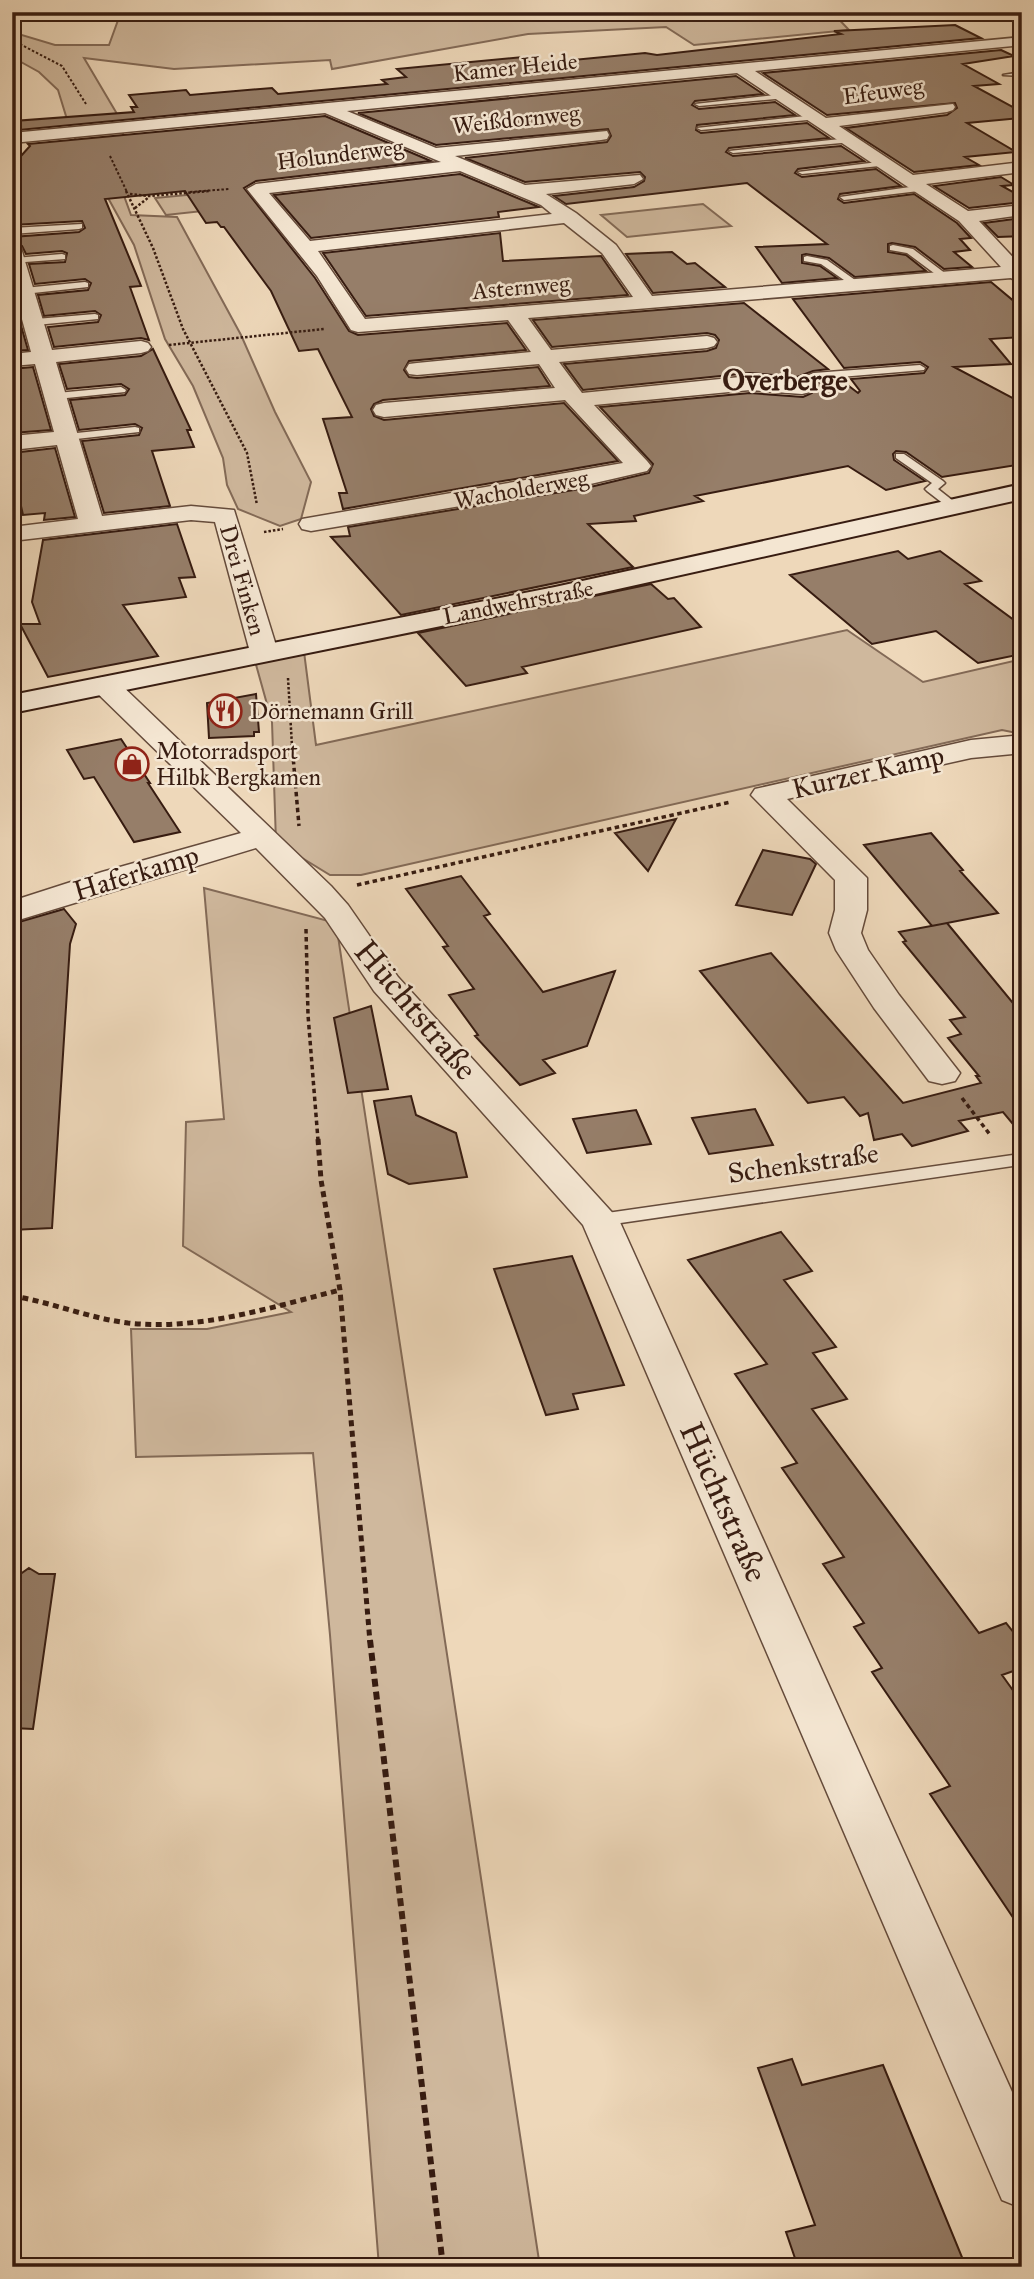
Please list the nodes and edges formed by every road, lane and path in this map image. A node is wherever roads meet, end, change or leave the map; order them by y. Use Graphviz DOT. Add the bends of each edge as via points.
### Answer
graph roads {
  1 [pos="12,40"];
  2 [pos="1022,41"];
  3 [pos="740,68"];
  4 [pos="1022,74"];
  5 [pos="1007,75"];
  6 [pos="783,96"];
  7 [pos="699,104"];
  8 [pos="947,107"];
  9 [pos="327,108"];
  10 [pos="820,120"];
  11 [pos="701,128"];
  12 [pos="97,130"];
  13 [pos="601,135"];
  14 [pos="12,138"];
  15 [pos="849,140"];
  16 [pos="733,151"];
  17 [pos="436,153"];
  18 [pos="887,163"];
  19 [pos="463,165"];
  20 [pos="1022,167"];
  21 [pos="802,172"];
  22 [pos="634,179"];
  23 [pos="918,184"];
  24 [pos="256,189"];
  25 [pos="524,191"];
  26 [pos="129,194"];
  27 [pos="149,196"];
  28 [pos="844,197"];
  29 [pos="135,208"];
  30 [pos="1022,210"];
  31 [pos="965,217"];
  32 [pos="570,218"];
  33 [pos="79,226"];
  34 [pos="12,231"];
  35 [pos="305,247"];
  36 [pos="893,248"];
  37 [pos="14,255"];
  38 [pos="62,257"];
  39 [pos="807,259"];
  40 [pos="1018,275"];
  41 [pos="945,277"];
  42 [pos="85,285"];
  43 [pos="857,285"];
  44 [pos="19,289"];
  45 [pos="646,302"];
  46 [pos="513,312"];
  47 [pos="95,317"];
  48 [pos="36,322"];
  49 [pos="358,326"];
  50 [pos="190,342"];
  51 [pos="707,342"];
  52 [pos="141,347"];
  53 [pos="45,357"];
  54 [pos="544,358"];
  55 [pos="12,360"];
  56 [pos="920,368"];
  57 [pos="417,369"];
  58 [pos="795,387"];
  59 [pos="121,390"];
  60 [pos="57,396"];
  61 [pos="573,397"];
  62 [pos="384,410"];
  63 [pos="135,430"];
  64 [pos="67,437"];
  65 [pos="12,443"];
  66 [pos="900,456"];
  67 [pos="1022,491"];
  68 [pos="953,506"];
  69 [pos="258,512"];
  70 [pos="311,524"];
  71 [pos="92,525"];
  72 [pos="12,534"];
  73 [pos="274,650"];
  74 [pos="105,685"];
  75 [pos="12,704"];
  76 [pos="1022,744"];
  77 [pos="766,794"];
  78 [pos="300,828"];
  79 [pos="261,837"];
  80 [pos="310,883"];
  81 [pos="12,912"];
  82 [pos="942,1073"];
  83 [pos="1013,1161"];
  84 [pos="600,1220"];
  85 [pos="340,1290"];
  86 [pos="12,1296"];
  87 [pos="1022,2180"];
  88 [pos="443,2267"];
  1 -- 12 [label="path" via="62,66 87,104"];
  2 -- 3 [label="street, Kamer Heide"];
  3 -- 6 [label="street, Efeuweg"];
  3 -- 9 [label="street, Kamer Heide"];
  4 -- 5 [label="lane"];
  6 -- 7 [label="lane"];
  6 -- 10 [label="street, Efeuweg"];
  8 -- 10 [label="street, Efeuweg"];
  9 -- 12 [label="street, Kamer Heide"];
  9 -- 17 [label="street, Weißdornweg"];
  10 -- 11 [label="lane, Efeuweg"];
  10 -- 15 [label="street, Efeuweg"];
  12 -- 14 [label="street, Kamer Heide"];
  12 -- 26 [label="path"];
  13 -- 17 [label="street, Weißdornweg"];
  15 -- 16 [label="lane, Efeuweg"];
  15 -- 18 [label="street, Efeuweg"];
  17 -- 19 [label="street, Weißdornweg"];
  18 -- 21 [label="lane"];
  18 -- 23 [label="street, Efeuweg"];
  19 -- 24 [label="street, Holunderweg"];
  19 -- 25 [label="street, Weißdornweg"];
  20 -- 23 [label="street"];
  22 -- 25 [label="street, Weißdornweg"];
  23 -- 28 [label="lane"];
  23 -- 31 [label="street, Efeuweg"];
  24 -- 27 [label="path"];
  24 -- 35 [label="street, Holunderweg"];
  25 -- 32 [label="street, Weißdornweg"];
  26 -- 27 [label="path"];
  26 -- 29 [label="path"];
  27 -- 29 [label="path"];
  29 -- 50 [label="path"];
  30 -- 31 [label="street"];
  31 -- 40 [label="street, Efeuweg"];
  32 -- 35 [label="street"];
  32 -- 45 [label="street, Weißdornweg" via="609,249"];
  33 -- 34 [label="lane"];
  35 -- 49 [label="street, Holunderweg"];
  36 -- 41 [label="lane" via="910,251"];
  37 -- 38 [label="lane"];
  37 -- 44 [label="street"];
  39 -- 43 [label="lane" via="824,262"];
  40 -- 41 [label="street, Asternweg"];
  41 -- 43 [label="street, Asternweg"];
  42 -- 44 [label="lane"];
  43 -- 45 [label="street, Asternweg"];
  44 -- 48 [label="street"];
  45 -- 46 [label="street, Asternweg"];
  46 -- 49 [label="street, Asternweg"];
  46 -- 54 [label="street, Wacholderweg"];
  47 -- 48 [label="lane"];
  48 -- 53 [label="street"];
  49 -- 50 [label="path"];
  50 -- 69 [label="path" via="247,453"];
  51 -- 54 [label="street"];
  52 -- 53 [label="street"];
  53 -- 55 [label="street"];
  53 -- 60 [label="street"];
  54 -- 57 [label="street"];
  54 -- 61 [label="street, Wacholderweg"];
  56 -- 58 [label="lane" via="814,376"];
  58 -- 61 [label="street" via="750,383"];
  59 -- 60 [label="lane"];
  60 -- 64 [label="street"];
  61 -- 62 [label="street"];
  61 -- 70 [label="street, Wacholderweg" via="639,466"];
  63 -- 64 [label="lane"];
  64 -- 65 [label="street"];
  64 -- 71 [label="street"];
  66 -- 68 [label="lane" via="939,483 930,489"];
  67 -- 68 [label="main road, Landwehrstraße"];
  68 -- 73 [label="main road, Landwehrstraße" via="555,595"];
  71 -- 72 [label="street, Drei Finken"];
  71 -- 73 [label="street, Drei Finken" via="191,513 225,515"];
  73 -- 74 [label="main road, Landwehrstraße"];
  73 -- 78 [label="path"];
  74 -- 75 [label="main road, Landwehrstraße"];
  74 -- 79 [label="street, Hüchtstraße"];
  76 -- 77 [label="street, Kurzer Kamp" via="971,749"];
  77 -- 80 [label="path"];
  77 -- 82 [label="street, Kurzer Kamp" via="851,878 845,933 852,950"];
  79 -- 80 [label="street, Hüchtstraße"];
  79 -- 81 [label="street, Haferkamp"];
  80 -- 84 [label="street, Hüchtstraße" via="337,912 386,984"];
  80 -- 85 [label="path" via="321,1180"];
  82 -- 83 [label="path"];
  83 -- 84 [label="lane, Schenkstraße"];
  84 -- 87 [label="street, Hüchtstraße"];
  85 -- 86 [label="path" via="202,1321 130,1323"];
  85 -- 88 [label="path" via="366,1607"];
}
